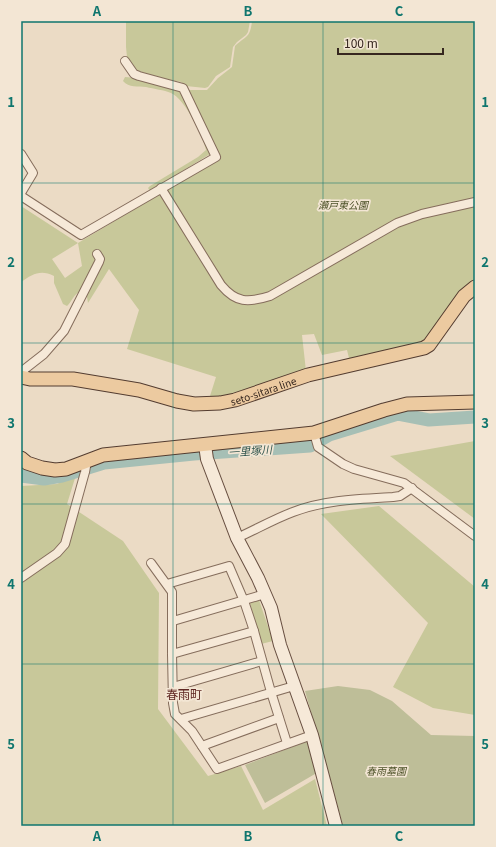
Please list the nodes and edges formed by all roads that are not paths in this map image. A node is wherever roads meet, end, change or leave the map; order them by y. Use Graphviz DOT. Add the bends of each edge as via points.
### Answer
graph roads {
  1 [pos="125,61"];
  2 [pos="21,154"];
  3 [pos="161,188"];
  4 [pos="21,195"];
  5 [pos="475,202"];
  6 [pos="98,254"];
  7 [pos="475,287"];
  8 [pos="21,372"];
  9 [pos="21,377"];
  10 [pos="475,402"];
  11 [pos="314,434"];
  12 [pos="205,445"];
  13 [pos="21,458"];
  14 [pos="86,465"];
  15 [pos="412,488"];
  16 [pos="475,536"];
  17 [pos="237,538"];
  18 [pos="151,562"];
  19 [pos="21,578"];
  20 [pos="167,584"];
  21 [pos="265,594"];
  22 [pos="244,601"];
  23 [pos="172,621"];
  24 [pos="254,631"];
  25 [pos="172,654"];
  26 [pos="262,661"];
  27 [pos="294,686"];
  28 [pos="173,687"];
  29 [pos="270,692"];
  30 [pos="279,718"];
  31 [pos="181,719"];
  32 [pos="312,735"];
  33 [pos="287,743"];
  34 [pos="202,746"];
  35 [pos="336,826"];
  1 -- 3 [label="street" via="134,74 184,88 216,156"];
  2 -- 4 [label="street" via="33,172"];
  3 -- 4 [label="street" via="81,235"];
  3 -- 5 [label="street" via="221,285 228,293 246,301 270,296 397,223 422,214"];
  6 -- 8 [label="street" via="100,260 64,330 44,354"];
  7 -- 9 [label="main road, seto-sitara line" via="464,296 429,345 424,348 308,375 220,403 194,404 139,390 73,379"];
  10 -- 11 [label="main road" via="407,404"];
  11 -- 12 [label="main road"];
  11 -- 15 [label="street" via="318,447 343,464 404,483"];
  12 -- 14 [label="main road" via="110,454"];
  12 -- 17 [label="street" via="207,459"];
  13 -- 14 [label="main road" via="27,463 55,470"];
  14 -- 19 [label="street" via="65,544 57,553"];
  15 -- 16 [label="street"];
  15 -- 17 [label="street" via="400,496 336,501 309,507 292,512"];
  17 -- 21 [label="street"];
  18 -- 20 [label="street"];
  20 -- 22 [label="street" via="229,566"];
  20 -- 23 [label="street" via="172,592"];
  21 -- 22 [label="street"];
  21 -- 27 [label="street"];
  22 -- 23 [label="street"];
  22 -- 24 [label="street"];
  23 -- 25 [label="street"];
  24 -- 25 [label="street"];
  24 -- 26 [label="street"];
  25 -- 28 [label="street"];
  26 -- 28 [label="street"];
  26 -- 29 [label="street"];
  27 -- 29 [label="street"];
  27 -- 32 [label="street"];
  28 -- 31 [label="street" via="175,714"];
  29 -- 30 [label="street"];
  29 -- 31 [label="street"];
  30 -- 33 [label="street"];
  30 -- 34 [label="street"];
  31 -- 34 [label="street"];
  32 -- 33 [label="street"];
  32 -- 35 [label="street"];
  33 -- 34 [label="street" via="216,769"];
}
